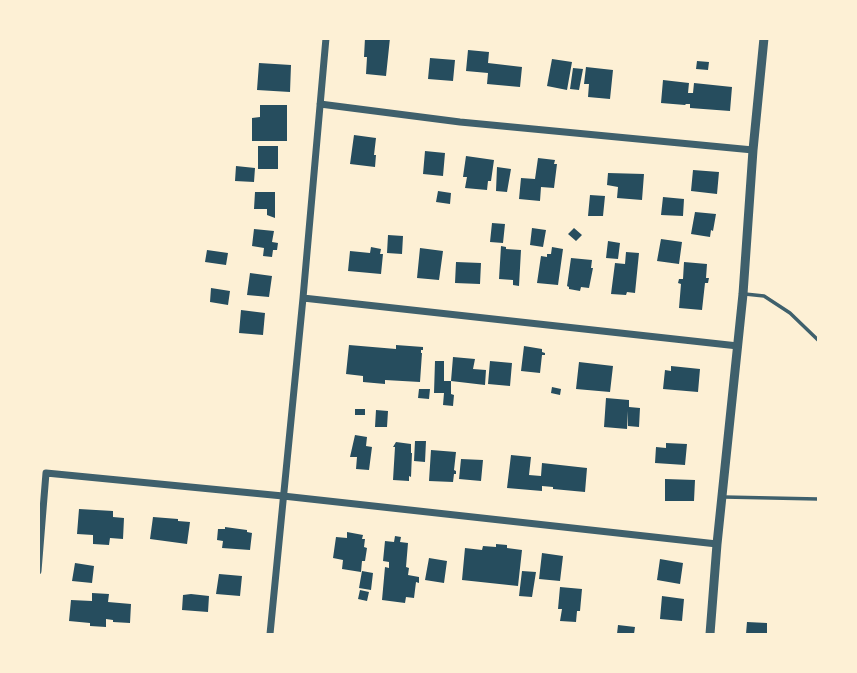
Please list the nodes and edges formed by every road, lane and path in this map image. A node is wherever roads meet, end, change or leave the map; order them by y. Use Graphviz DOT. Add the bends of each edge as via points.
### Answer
graph roads {
  1 [pos="326,38"];
  2 [pos="764,38"];
  3 [pos="320,104"];
  4 [pos="753,150"];
  5 [pos="743,294"];
  6 [pos="303,298"];
  7 [pos="818,340"];
  8 [pos="737,346"];
  9 [pos="282,496"];
  10 [pos="722,498"];
  11 [pos="818,499"];
  12 [pos="717,544"];
  13 [pos="38,571"];
  14 [pos="270,635"];
  15 [pos="710,635"];
  1 -- 3 [label="street"];
  2 -- 4 [label="street"];
  3 -- 4 [label="street"];
  3 -- 6 [label="street"];
  4 -- 5 [label="street"];
  5 -- 7 [label="lane" via="764,296"];
  5 -- 8 [label="street"];
  6 -- 8 [label="street"];
  6 -- 9 [label="street"];
  8 -- 10 [label="street"];
  9 -- 12 [label="street"];
  9 -- 13 [label="street" via="46,473"];
  9 -- 14 [label="street"];
  10 -- 11 [label="lane"];
  10 -- 12 [label="street"];
  12 -- 15 [label="street"];
}
